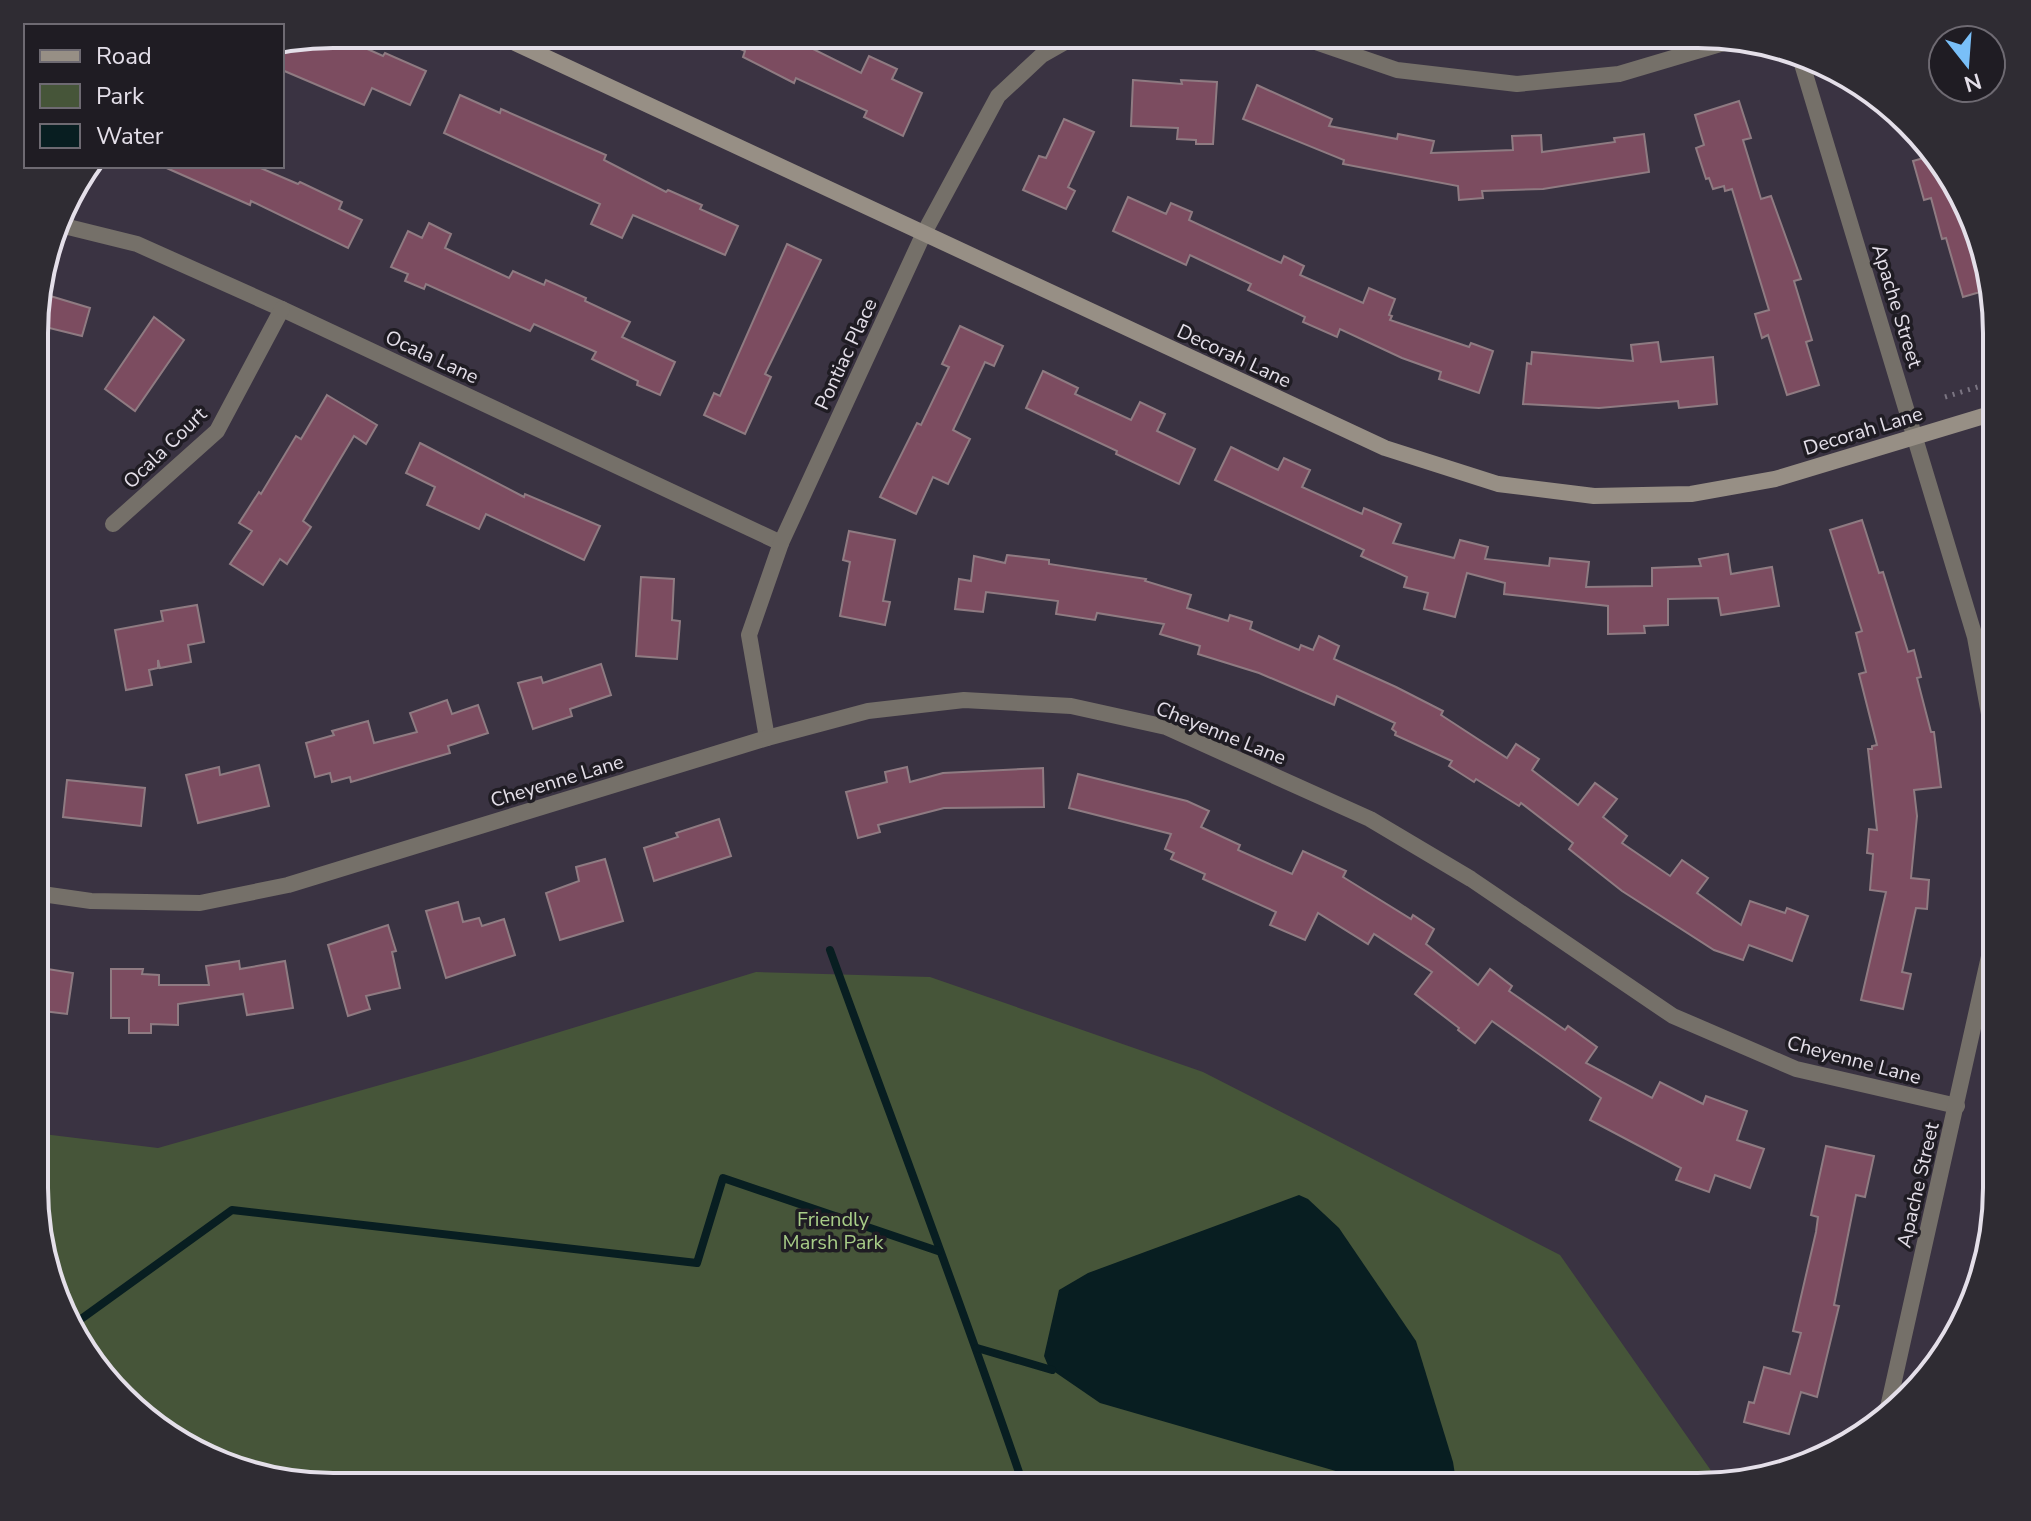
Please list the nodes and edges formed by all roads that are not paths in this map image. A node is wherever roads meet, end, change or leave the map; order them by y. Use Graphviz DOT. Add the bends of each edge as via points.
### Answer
graph roads {
  1 [pos="526,48"];
  2 [pos="1054,48"];
  3 [pos="1333,48"];
  4 [pos="1705,48"];
  5 [pos="1803,69"];
  6 [pos="69,227"];
  7 [pos="924,233"];
  8 [pos="282,309"];
  9 [pos="1983,416"];
  10 [pos="1915,436"];
  11 [pos="113,524"];
  12 [pos="781,543"];
  13 [pos="1983,679"];
  14 [pos="767,738"];
  15 [pos="49,895"];
  16 [pos="1982,988"];
  17 [pos="1957,1106"];
  18 [pos="1890,1398"];
  1 -- 7 [label="street, Decorah Lane"];
  2 -- 7 [label="street, Pontiac Place" via="998,96"];
  3 -- 4 [label="street" via="1397,70 1517,84 1619,74"];
  5 -- 10 [label="street, Apache Street"];
  6 -- 8 [label="street, Ocala Lane" via="137,244"];
  7 -- 10 [label="street, Decorah Lane" via="1385,448 1498,484 1594,496 1691,494 1775,479"];
  7 -- 12 [label="street, Pontiac Place"];
  8 -- 11 [label="street, Ocala Court" via="217,431"];
  8 -- 12 [label="street, Ocala Lane"];
  9 -- 10 [label="street, Decorah Lane"];
  10 -- 13 [label="street, Apache Street"];
  12 -- 14 [label="street, Pontiac Place" via="749,635"];
  14 -- 15 [label="street, Cheyenne Lane" via="288,885 200,903"];
  14 -- 17 [label="street, Cheyenne Lane" via="868,711 964,700 1071,706 1166,727 1370,819 1471,879 1673,1016 1796,1069"];
  16 -- 17 [label="street, Apache Street"];
  17 -- 18 [label="street, Apache Street"];
}
